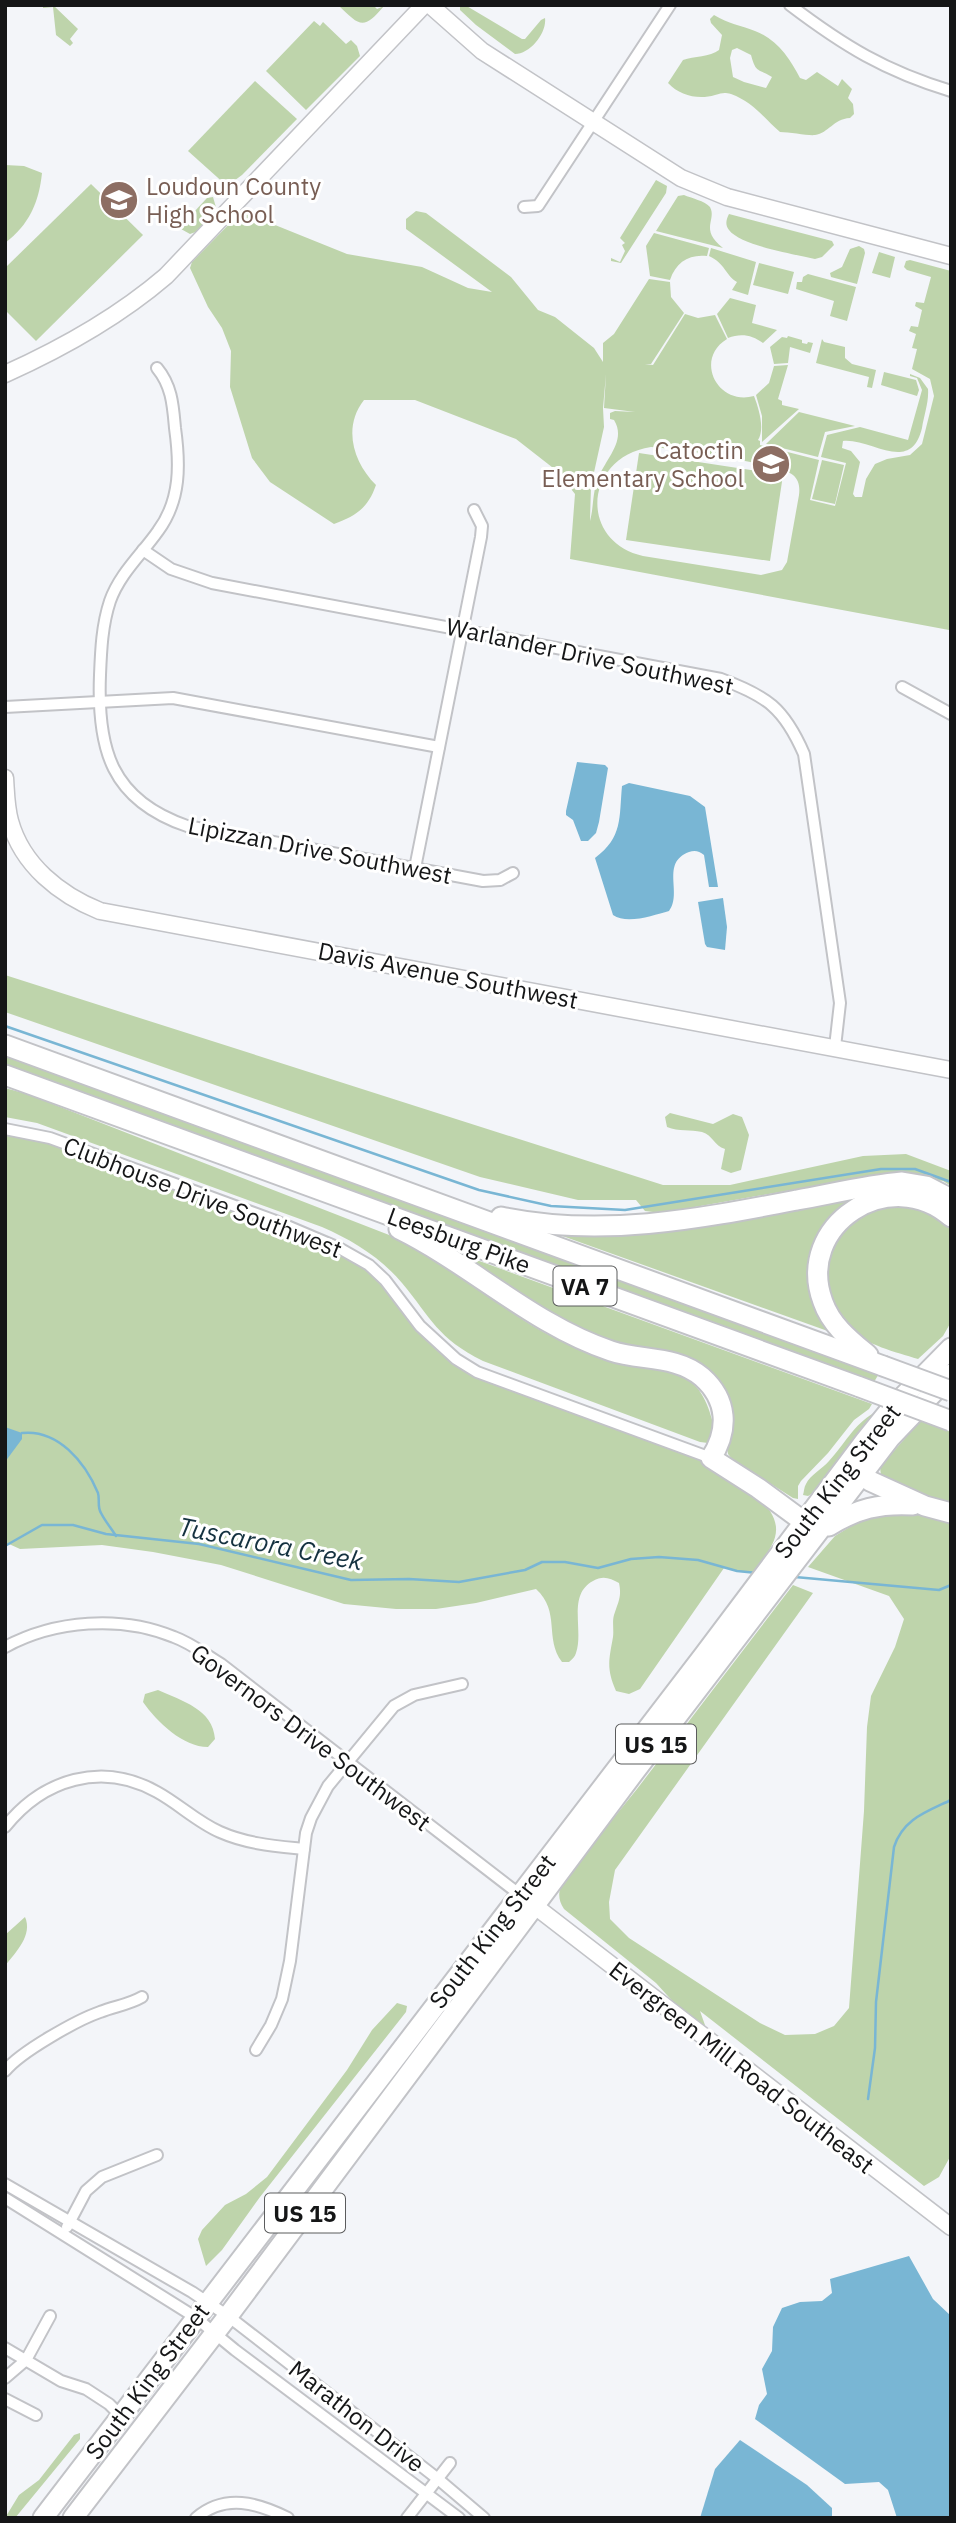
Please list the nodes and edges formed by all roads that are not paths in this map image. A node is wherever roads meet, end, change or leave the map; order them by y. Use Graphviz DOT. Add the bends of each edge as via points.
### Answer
graph roads {
  1 [pos="427,5"];
  2 [pos="670,5"];
  3 [pos="790,5"];
  4 [pos="951,91"];
  5 [pos="593,124"];
  6 [pos="524,207"];
  7 [pos="951,256"];
  8 [pos="157,368"];
  9 [pos="5,374"];
  10 [pos="474,510"];
  11 [pos="142,550"];
  12 [pos="462,630"];
  13 [pos="902,687"];
  14 [pos="99,702"];
  15 [pos="5,707"];
  16 [pos="951,714"];
  17 [pos="439,747"];
  18 [pos="5,778"];
  19 [pos="6,796"];
  20 [pos="415,868"];
  21 [pos="513,873"];
  22 [pos="5,1045"];
  23 [pos="835,1048"];
  24 [pos="951,1070"];
  25 [pos="5,1075"];
  26 [pos="5,1129"];
  27 [pos="311,1186"];
  28 [pos="951,1199"];
  29 [pos="428,1201"];
  30 [pos="951,1217"];
  31 [pos="950,1349"];
  32 [pos="883,1366"];
  33 [pos="951,1374"];
  34 [pos="951,1391"];
  35 [pos="951,1420"];
  36 [pos="865,1441"];
  37 [pos="711,1458"];
  38 [pos="863,1475"];
  39 [pos="829,1490"];
  40 [pos="772,1499"];
  41 [pos="925,1506"];
  42 [pos="951,1513"];
  43 [pos="812,1527"];
  44 [pos="783,1560"];
  45 [pos="5,1647"];
  46 [pos="462,1684"];
  47 [pos="348,1762"];
  48 [pos="5,1827"];
  49 [pos="304,1849"];
  50 [pos="526,1900"];
  51 [pos="142,1997"];
  52 [pos="256,2050"];
  53 [pos="5,2071"];
  54 [pos="157,2155"];
  55 [pos="5,2184"];
  56 [pos="5,2198"];
  57 [pos="70,2221"];
  58 [pos="951,2227"];
  59 [pos="62,2235"];
  60 [pos="201,2310"];
  61 [pos="50,2316"];
  62 [pos="228,2316"];
  63 [pos="215,2332"];
  64 [pos="5,2348"];
  65 [pos="26,2360"];
  66 [pos="5,2378"];
  67 [pos="5,2399"];
  68 [pos="36,2415"];
  69 [pos="121,2416"];
  70 [pos="450,2463"];
  71 [pos="438,2479"];
  72 [pos="426,2493"];
  73 [pos="75,2515"];
  74 [pos="43,2518"];
  75 [pos="196,2518"];
  76 [pos="289,2518"];
  77 [pos="407,2518"];
  78 [pos="459,2518"];
  79 [pos="484,2518"];
  1 -- 5 [label="street" via="482,51"];
  1 -- 9 [label="street" via="166,276 117,315"];
  2 -- 5 [label="street"];
  3 -- 4 [label="street" via="884,67"];
  5 -- 6 [label="street" via="538,206"];
  5 -- 7 [label="street" via="681,178 727,197"];
  8 -- 11 [label="street, Lipizzan Drive Southwest" via="171,391 179,466 171,507"];
  10 -- 12 [label="street" via="482,526 481,537"];
  11 -- 12 [label="street, Warlander Drive Southwest" via="171,569 212,583"];
  11 -- 14 [label="street, Lipizzan Drive Southwest" via="110,601 102,642"];
  12 -- 17 [label="street"];
  12 -- 23 [label="street, Warlander Drive Southwest" via="721,679 752,691 781,714 804,754 840,1003"];
  13 -- 16 [label="street"];
  14 -- 15 [label="street"];
  14 -- 17 [label="street" via="173,698"];
  14 -- 20 [label="street, Lipizzan Drive Southwest" via="102,738 116,776 141,803 168,819"];
  17 -- 20 [label="street"];
  18 -- 19 [label="street, Davis Avenue Southwest"];
  19 -- 23 [label="street, Davis Avenue Southwest" via="11,826 29,858 69,897 100,911"];
  20 -- 21 [label="street, Lipizzan Drive Southwest" via="483,881"];
  22 -- 29 [label="highway, Leesburg Pike / VA 7"];
  23 -- 24 [label="street, Davis Avenue Southwest"];
  25 -- 27 [label="highway, Leesburg Pike / VA 7"];
  26 -- 37 [label="street, Clubhouse Drive Southwest" via="50,1138 339,1248 386,1280 419,1326 477,1372"];
  27 -- 35 [label="highway, Leesburg Pike / VA 7, bridge"];
  27 -- 37 [label="highway" via="413,1236 569,1333 611,1351 689,1368 712,1389 723,1418 723,1438"];
  28 -- 29 [label="highway" via="918,1184 892,1183 703,1218 611,1227 530,1223"];
  29 -- 32 [label="highway, Leesburg Pike / VA 7"];
  30 -- 32 [label="highway" via="920,1199 877,1198 850,1211 824,1245 818,1280 826,1310 845,1336"];
  31 -- 36 [label="highway, South King Street / US 15"];
  32 -- 34 [label="highway, Leesburg Pike, bridge"];
  33 -- 38 [label="highway, South King Street" via="890,1438"];
  36 -- 38 [label="highway" via="859,1460"];
  36 -- 39 [label="highway, South King Street / US 15"];
  37 -- 40 [label="highway, Clubhouse Drive Southwest"];
  38 -- 41 [label="highway"];
  38 -- 43 [label="highway, South King Street"];
  39 -- 40 [label="highway" via="793,1505"];
  39 -- 43 [label="highway, South King Street / US 15"];
  40 -- 43 [label="highway, Clubhouse Drive Southwest"];
  40 -- 44 [label="highway" via="782,1525"];
  41 -- 42 [label="highway"];
  41 -- 43 [label="highway" via="869,1507"];
  43 -- 44 [label="highway, South King Street / US 15"];
  44 -- 50 [label="highway, South King Street / US 15" via="759,1580"];
  44 -- 50 [label="highway, South King Street / US 15" via="779,1584"];
  45 -- 47 [label="street, Governors Drive Southwest" via="50,1630 103,1623 175,1637 221,1664"];
  46 -- 47 [label="street" via="414,1695 394,1706"];
  47 -- 49 [label="street" via="319,1800"];
  47 -- 50 [label="street, Governors Drive Southwest"];
  48 -- 49 [label="street" via="26,1803 49,1788 99,1777 157,1792 224,1834 247,1842"];
  49 -- 52 [label="street" via="282,1999"];
  50 -- 58 [label="street, Evergreen Mill Road Southeast"];
  50 -- 60 [label="highway, South King Street / US 15"];
  50 -- 62 [label="highway, South King Street / US 15"];
  51 -- 53 [label="street" via="85,2019 20,2056"];
  54 -- 57 [label="street" via="102,2177 86,2191"];
  55 -- 57 [label="street"];
  56 -- 59 [label="street"];
  57 -- 59 [label="street"];
  57 -- 60 [label="street"];
  59 -- 60 [label="street"];
  60 -- 62 [label="street, Marathon Drive"];
  60 -- 63 [label="street, Marathon Drive"];
  60 -- 69 [label="highway, South King Street / US 15"];
  61 -- 65 [label="street"];
  62 -- 63 [label="highway, South King Street / US 15"];
  62 -- 71 [label="street, Marathon Drive"];
  63 -- 72 [label="street, Marathon Drive"];
  63 -- 73 [label="highway, South King Street / US 15"];
  64 -- 65 [label="street"];
  65 -- 66 [label="street"];
  65 -- 69 [label="street" via="61,2381 86,2389"];
  67 -- 68 [label="street"];
  69 -- 73 [label="highway" via="122,2439"];
  69 -- 74 [label="highway, South King Street / US 15"];
  70 -- 71 [label="street"];
  71 -- 72 [label="street"];
  71 -- 79 [label="street, Marathon Drive"];
  72 -- 77 [label="street"];
  72 -- 78 [label="street, Marathon Drive"];
  75 -- 76 [label="street" via="214,2507 247,2502"];
}
